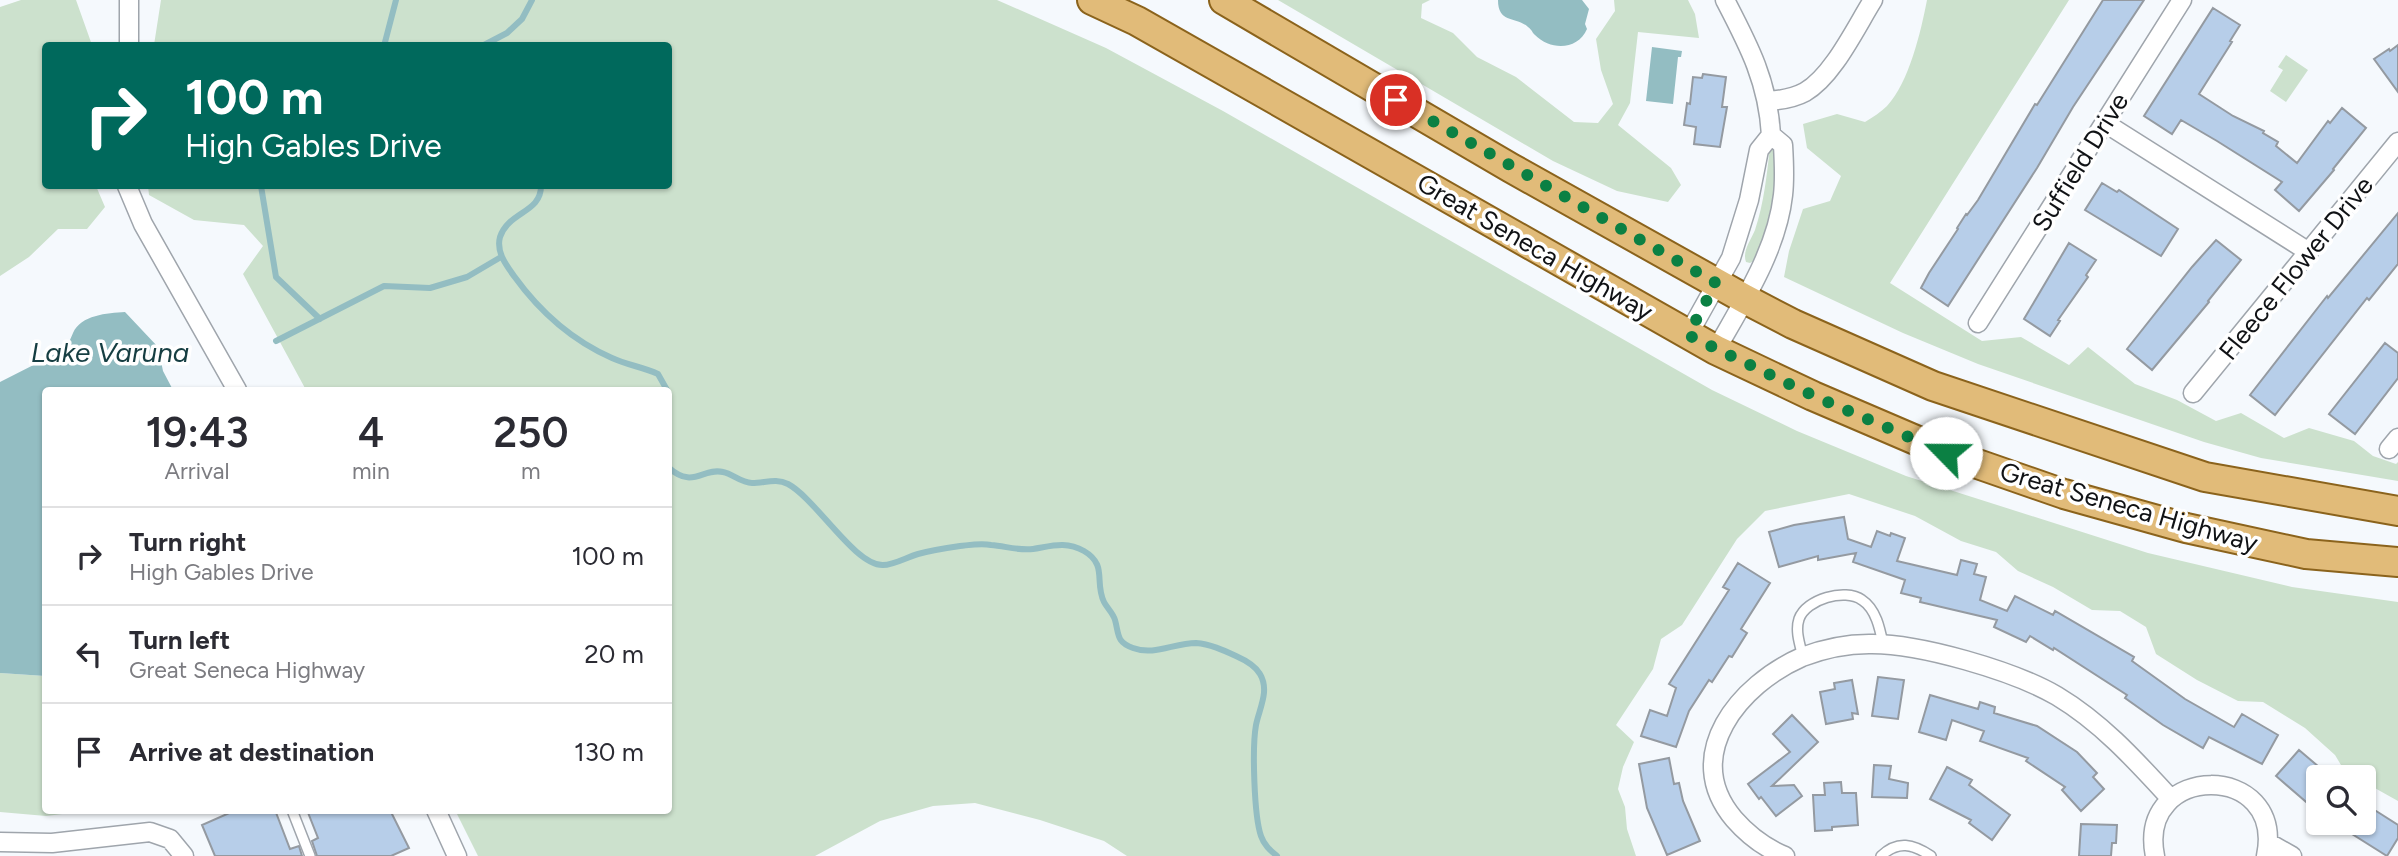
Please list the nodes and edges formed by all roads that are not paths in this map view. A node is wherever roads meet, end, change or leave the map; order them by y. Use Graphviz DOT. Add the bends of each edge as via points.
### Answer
graph roads {
  1 [pos="129,0"];
  2 [pos="1092,0"];
  3 [pos="1224,0"];
  4 [pos="1725,0"];
  5 [pos="1873,0"];
  6 [pos="2182,0"];
  7 [pos="129,42"];
  8 [pos="1769,101"];
  9 [pos="2105,123"];
  10 [pos="1771,135"];
  11 [pos="2398,142"];
  12 [pos="128,189"];
  13 [pos="2309,252"];
  14 [pos="1716,283"];
  15 [pos="1745,299"];
  16 [pos="1978,323"];
  17 [pos="1688,335"];
  18 [pos="1716,350"];
  19 [pos="235,387"];
  20 [pos="2193,393"];
  21 [pos="2398,511"];
  22 [pos="2398,562"];
  23 [pos="1883,645"];
  24 [pos="1803,657"];
  25 [pos="2171,799"];
  26 [pos="294,814"];
  27 [pos="438,814"];
  28 [pos="0,842"];
  29 [pos="2267,850"];
  30 [pos="184,856"];
  31 [pos="310,856"];
  32 [pos="457,856"];
  33 [pos="1785,856"];
  34 [pos="1881,856"];
  35 [pos="1931,856"];
  36 [pos="2155,856"];
  37 [pos="2292,856"];
  1 -- 7 [label="street"];
  2 -- 17 [label="main road, Great Seneca Highway" via="1149,27"];
  3 -- 14 [label="main road, Great Seneca Highway"];
  4 -- 8 [label="street"];
  5 -- 8 [label="street" via="1815,85 1797,96"];
  6 -- 9 [label="street, Suffield Drive"];
  8 -- 10 [label="street"];
  9 -- 13 [label="street"];
  9 -- 16 [label="street, Suffield Drive"];
  10 -- 14 [label="street" via="1759,150 1731,258"];
  10 -- 15 [label="street" via="1783,145 1783,196 1775,230"];
  11 -- 13 [label="street, Fleece Flower Drive"];
  12 -- 19 [label="street" via="143,224"];
  13 -- 20 [label="street, Fleece Flower Drive"];
  14 -- 15 [label="main road, Great Seneca Highway"];
  14 -- 17 [label="street"];
  15 -- 18 [label="street"];
  15 -- 21 [label="main road, Great Seneca Highway" via="1933,386 2205,477"];
  17 -- 18 [label="main road, Great Seneca Highway"];
  18 -- 22 [label="main road, Great Seneca Highway" via="1946,453 2064,494 2186,528 2306,554"];
  23 -- 24 [label="street" via="1852,645"];
  23 -- 24 [label="lane" via="1868,606 1857,598 1841,596 1814,603 1801,615 1798,633"];
  23 -- 25 [label="street" via="1976,664 2021,678 2056,696 2120,745"];
  24 -- 33 [label="street" via="1774,672 1732,710 1719,733 1713,759 1714,781 1723,806 1746,832"];
  25 -- 29 [label="street" via="2201,784 2235,788 2260,811 2267,826"];
  25 -- 36 [label="street" via="2154,828"];
  26 -- 31 [label="lane"];
  27 -- 32 [label="street"];
  28 -- 30 [label="street" via="52,843 150,832 170,839"];
  29 -- 37 [label="street"];
  34 -- 35 [label="lane" via="1905,845"];
}
